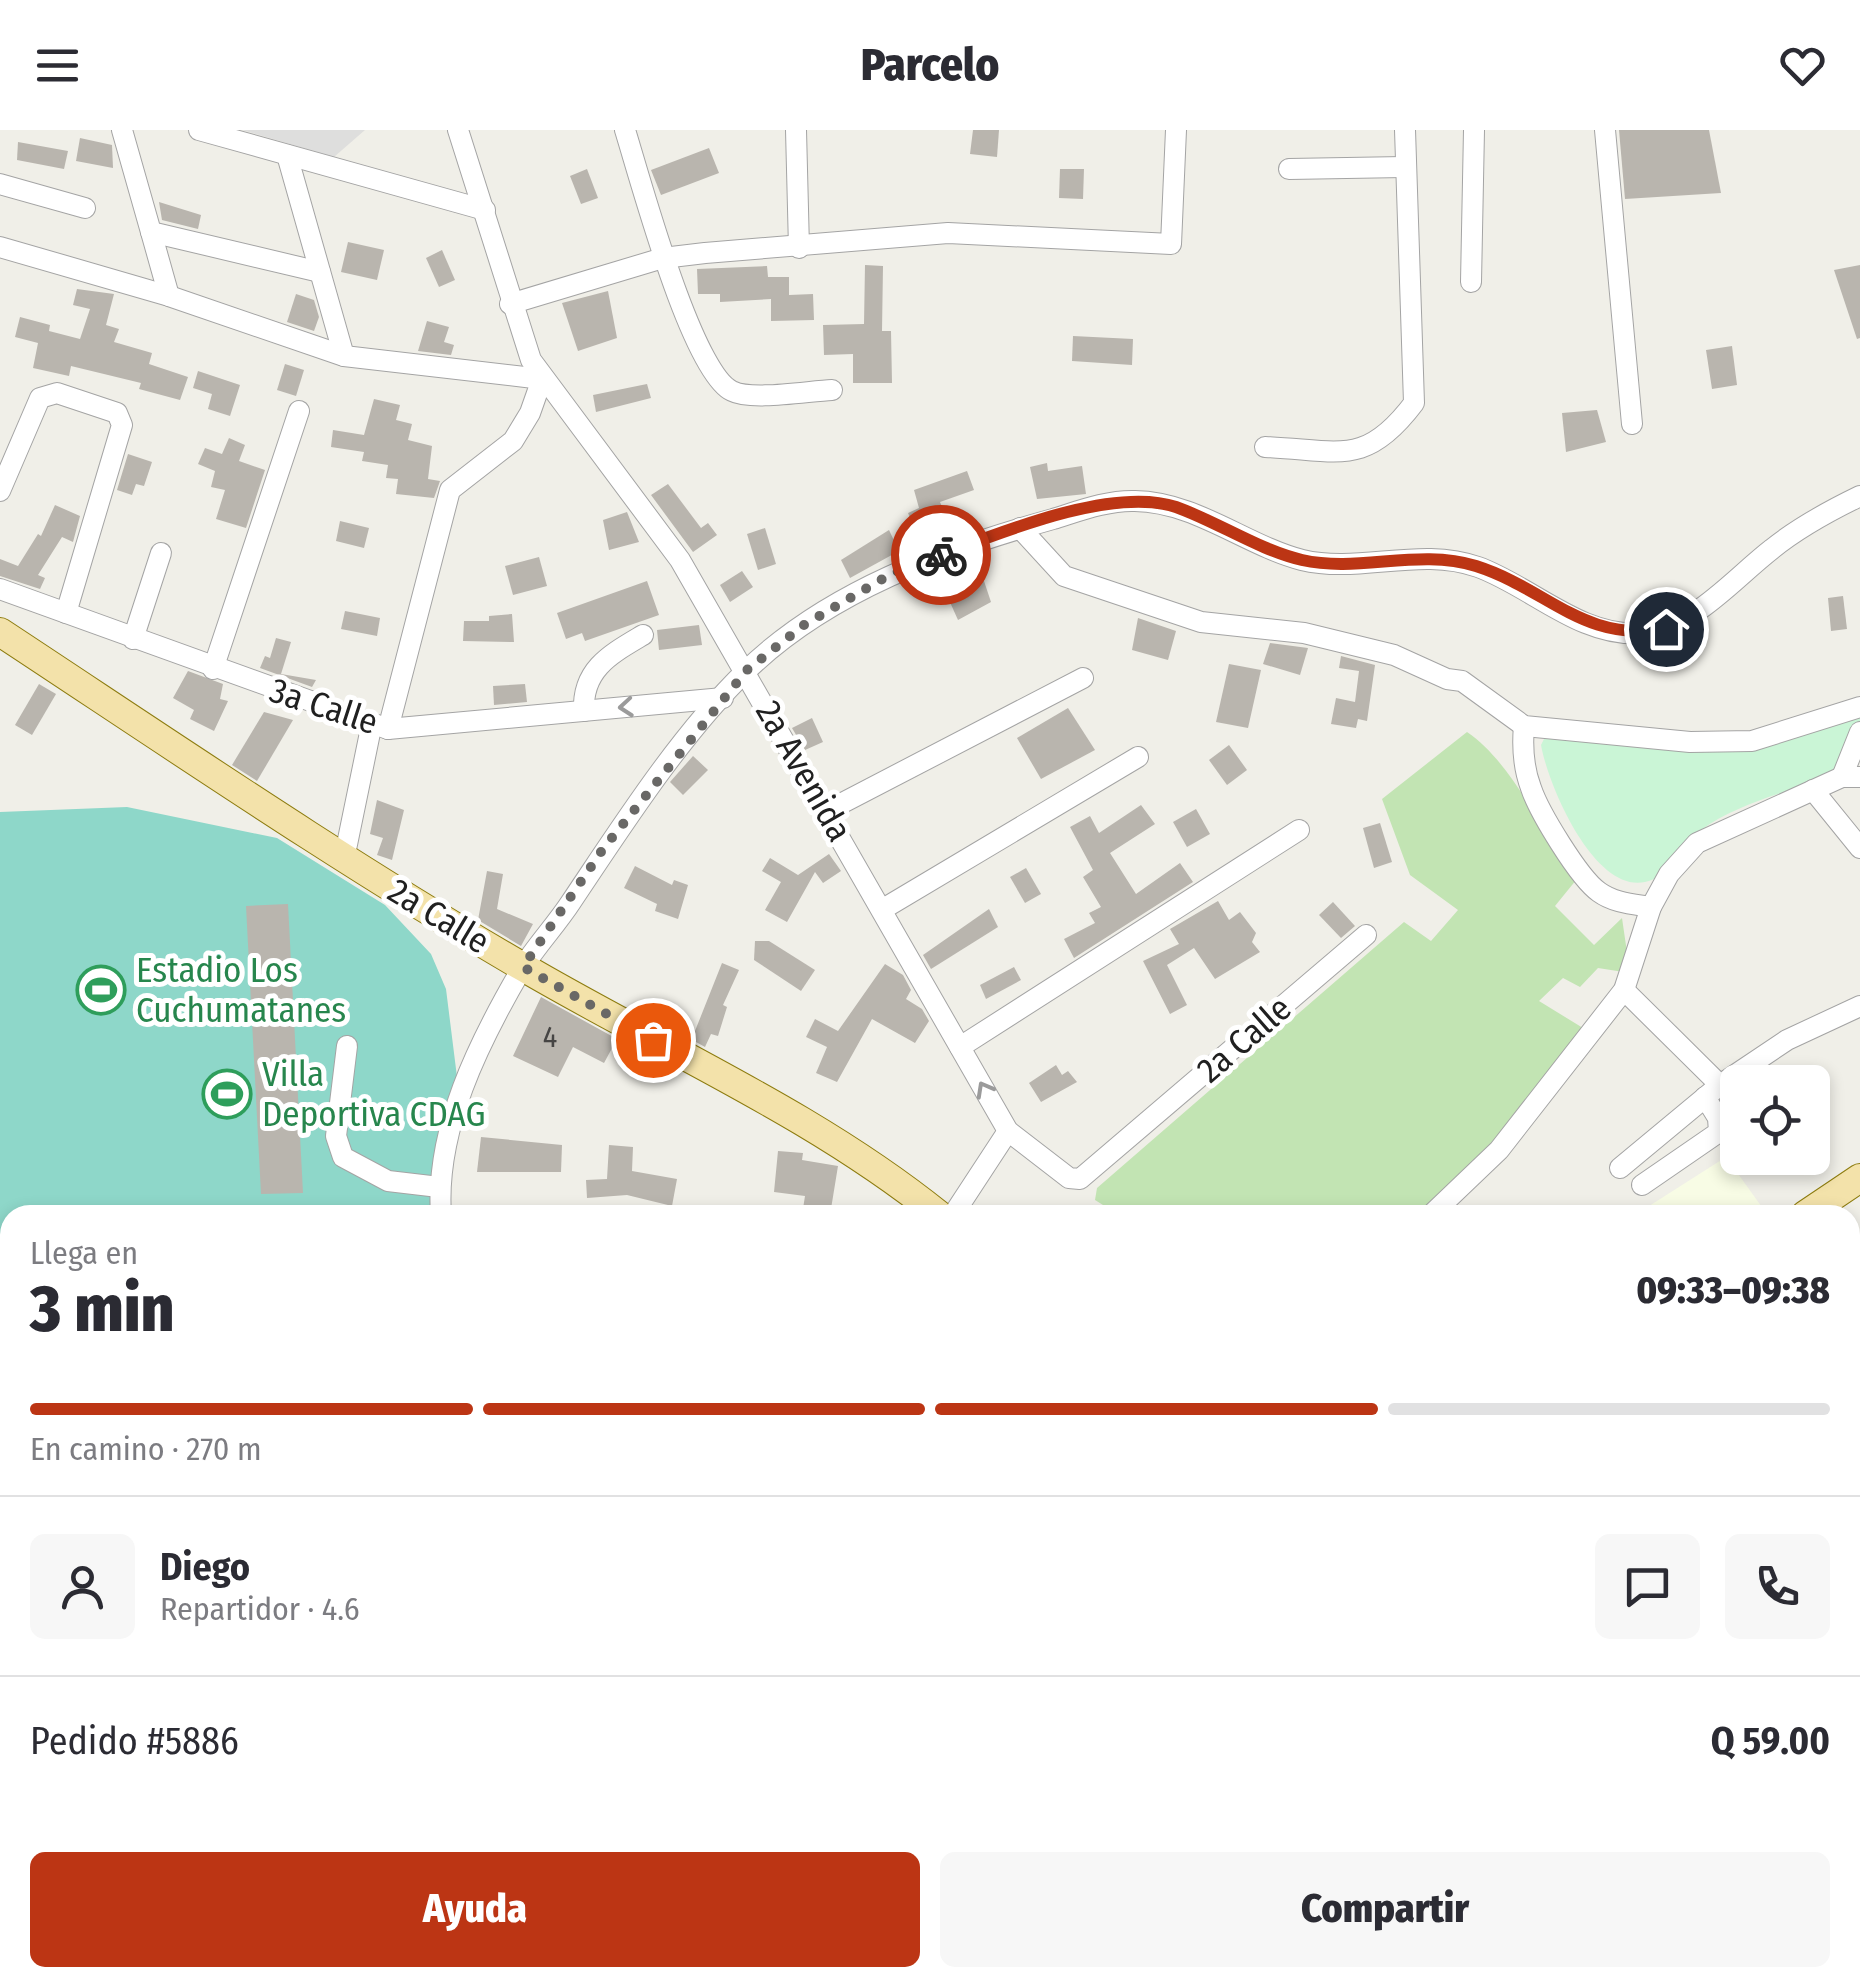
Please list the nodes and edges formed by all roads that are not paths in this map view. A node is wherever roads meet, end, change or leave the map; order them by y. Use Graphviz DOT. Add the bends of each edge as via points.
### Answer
graph roads {
  1 [pos="122,130"];
  2 [pos="199,130"];
  3 [pos="458,130"];
  4 [pos="626,130"];
  5 [pos="796,130"];
  6 [pos="1176,130"];
  7 [pos="1404,130"];
  8 [pos="1474,130"];
  9 [pos="1604,130"];
  10 [pos="288,155"];
  11 [pos="1404,167"];
  12 [pos="1289,168"];
  13 [pos="0,184"];
  14 [pos="86,208"];
  15 [pos="485,210"];
  16 [pos="151,232"];
  17 [pos="0,247"];
  18 [pos="799,248"];
  19 [pos="664,258"];
  20 [pos="320,272"];
  21 [pos="1471,282"];
  22 [pos="168,296"];
  23 [pos="510,304"];
  24 [pos="344,356"];
  25 [pos="542,379"];
  26 [pos="832,390"];
  27 [pos="299,411"];
  28 [pos="1632,424"];
  29 [pos="1265,447"];
  30 [pos="8,448"];
  31 [pos="0,491"];
  32 [pos="1860,496"];
  33 [pos="1020,528"];
  34 [pos="160,554"];
  35 [pos="0,589"];
  36 [pos="66,613"];
  37 [pos="0,632"];
  38 [pos="643,635"];
  39 [pos="133,639"];
  40 [pos="213,669"];
  41 [pos="747,670"];
  42 [pos="1083,678"];
  43 [pos="723,698"];
  44 [pos="1860,707"];
  45 [pos="584,710"];
  46 [pos="380,726"];
  47 [pos="1524,726"];
  48 [pos="1860,732"];
  49 [pos="1138,757"];
  50 [pos="1851,777"];
  51 [pos="1813,790"];
  52 [pos="827,811"];
  53 [pos="1299,830"];
  54 [pos="1860,848"];
  55 [pos="344,859"];
  56 [pos="1651,906"];
  57 [pos="883,909"];
  58 [pos="1366,934"];
  59 [pos="523,967"];
  60 [pos="1624,990"];
  61 [pos="1860,1006"];
  62 [pos="347,1046"];
  63 [pos="960,1046"];
  64 [pos="1712,1091"];
  65 [pos="1008,1131"];
  66 [pos="1620,1168"];
  67 [pos="1860,1178"];
  68 [pos="1074,1180"];
  69 [pos="1642,1185"];
  70 [pos="439,1187"];
  71 [pos="440,1205"];
  72 [pos="927,1205"];
  73 [pos="960,1205"];
  74 [pos="1441,1205"];
  75 [pos="1820,1205"];
  1 -- 16 [label="street"];
  2 -- 10 [label="street"];
  3 -- 15 [label="street, 2a Avenida"];
  4 -- 19 [label="street"];
  5 -- 18 [label="street"];
  6 -- 18 [label="street" via="1171,244 948,233"];
  7 -- 11 [label="street"];
  8 -- 21 [label="street"];
  9 -- 28 [label="street"];
  10 -- 15 [label="street"];
  10 -- 20 [label="street"];
  11 -- 12 [label="street"];
  11 -- 29 [label="street" via="1414,403 1391,434 1362,451"];
  13 -- 14 [label="street"];
  15 -- 23 [label="street, 2a Avenida"];
  16 -- 20 [label="street"];
  16 -- 22 [label="street"];
  17 -- 22 [label="street"];
  18 -- 19 [label="street"];
  19 -- 23 [label="street"];
  19 -- 26 [label="street" via="715,378 728,390"];
  20 -- 24 [label="street"];
  22 -- 24 [label="street"];
  23 -- 25 [label="street, 2a Avenida"];
  24 -- 25 [label="street"];
  25 -- 41 [label="street, 2a Avenida" via="680,560"];
  25 -- 46 [label="street" via="513,442 450,490"];
  27 -- 40 [label="street"];
  30 -- 31 [label="street"];
  30 -- 36 [label="street" via="40,398 58,392 120,419"];
  32 -- 33 [label="street" via="1775,546 1692,615 1638,634 1579,620 1466,564 1417,557 1300,560 1172,506 1101,505"];
  33 -- 41 [label="street" via="891,574 804,625"];
  33 -- 47 [label="street" via="1064,576 1201,622 1304,634 1394,655 1462,681"];
  34 -- 39 [label="street"];
  35 -- 36 [label="street, 3a Calle"];
  36 -- 39 [label="street, 3a Calle"];
  37 -- 55 [label="main road, 2a Calle"];
  38 -- 45 [label="street" via="603,658 589,678"];
  39 -- 40 [label="street, 3a Calle"];
  40 -- 46 [label="street, 3a Calle"];
  41 -- 43 [label="street"];
  41 -- 52 [label="street, 2a Avenida"];
  42 -- 52 [label="street"];
  43 -- 45 [label="street, 3a Calle, one-way"];
  43 -- 59 [label="street" via="603,849"];
  44 -- 47 [label="street" via="1752,741 1690,742"];
  45 -- 46 [label="street, 3a Calle"];
  46 -- 55 [label="street"];
  47 -- 56 [label="street" via="1532,792 1574,860 1597,891"];
  48 -- 50 [label="street"];
  49 -- 57 [label="street"];
  50 -- 51 [label="street"];
  51 -- 54 [label="street"];
  51 -- 56 [label="street" via="1696,844"];
  52 -- 57 [label="street, 2a Avenida"];
  53 -- 63 [label="street"];
  55 -- 59 [label="main road, 2a Calle"];
  56 -- 60 [label="street"];
  57 -- 63 [label="street, 2a Avenida"];
  58 -- 68 [label="street, 2a Calle"];
  59 -- 70 [label="street" via="468,1071"];
  59 -- 72 [label="main road, 2a Calle" via="882,1169"];
  60 -- 64 [label="street"];
  60 -- 74 [label="street" via="1499,1150"];
  61 -- 64 [label="street" via="1787,1040"];
  62 -- 70 [label="street" via="336,1136 343,1157 388,1181"];
  65 -- 63 [label="street, 2a Avenida, one-way"];
  64 -- 66 [label="street"];
  64 -- 69 [label="street" via="1719,1132"];
  65 -- 68 [label="street, 2a Avenida"];
  65 -- 73 [label="street"];
  67 -- 75 [label="main road"];
  70 -- 71 [label="street"];
}
